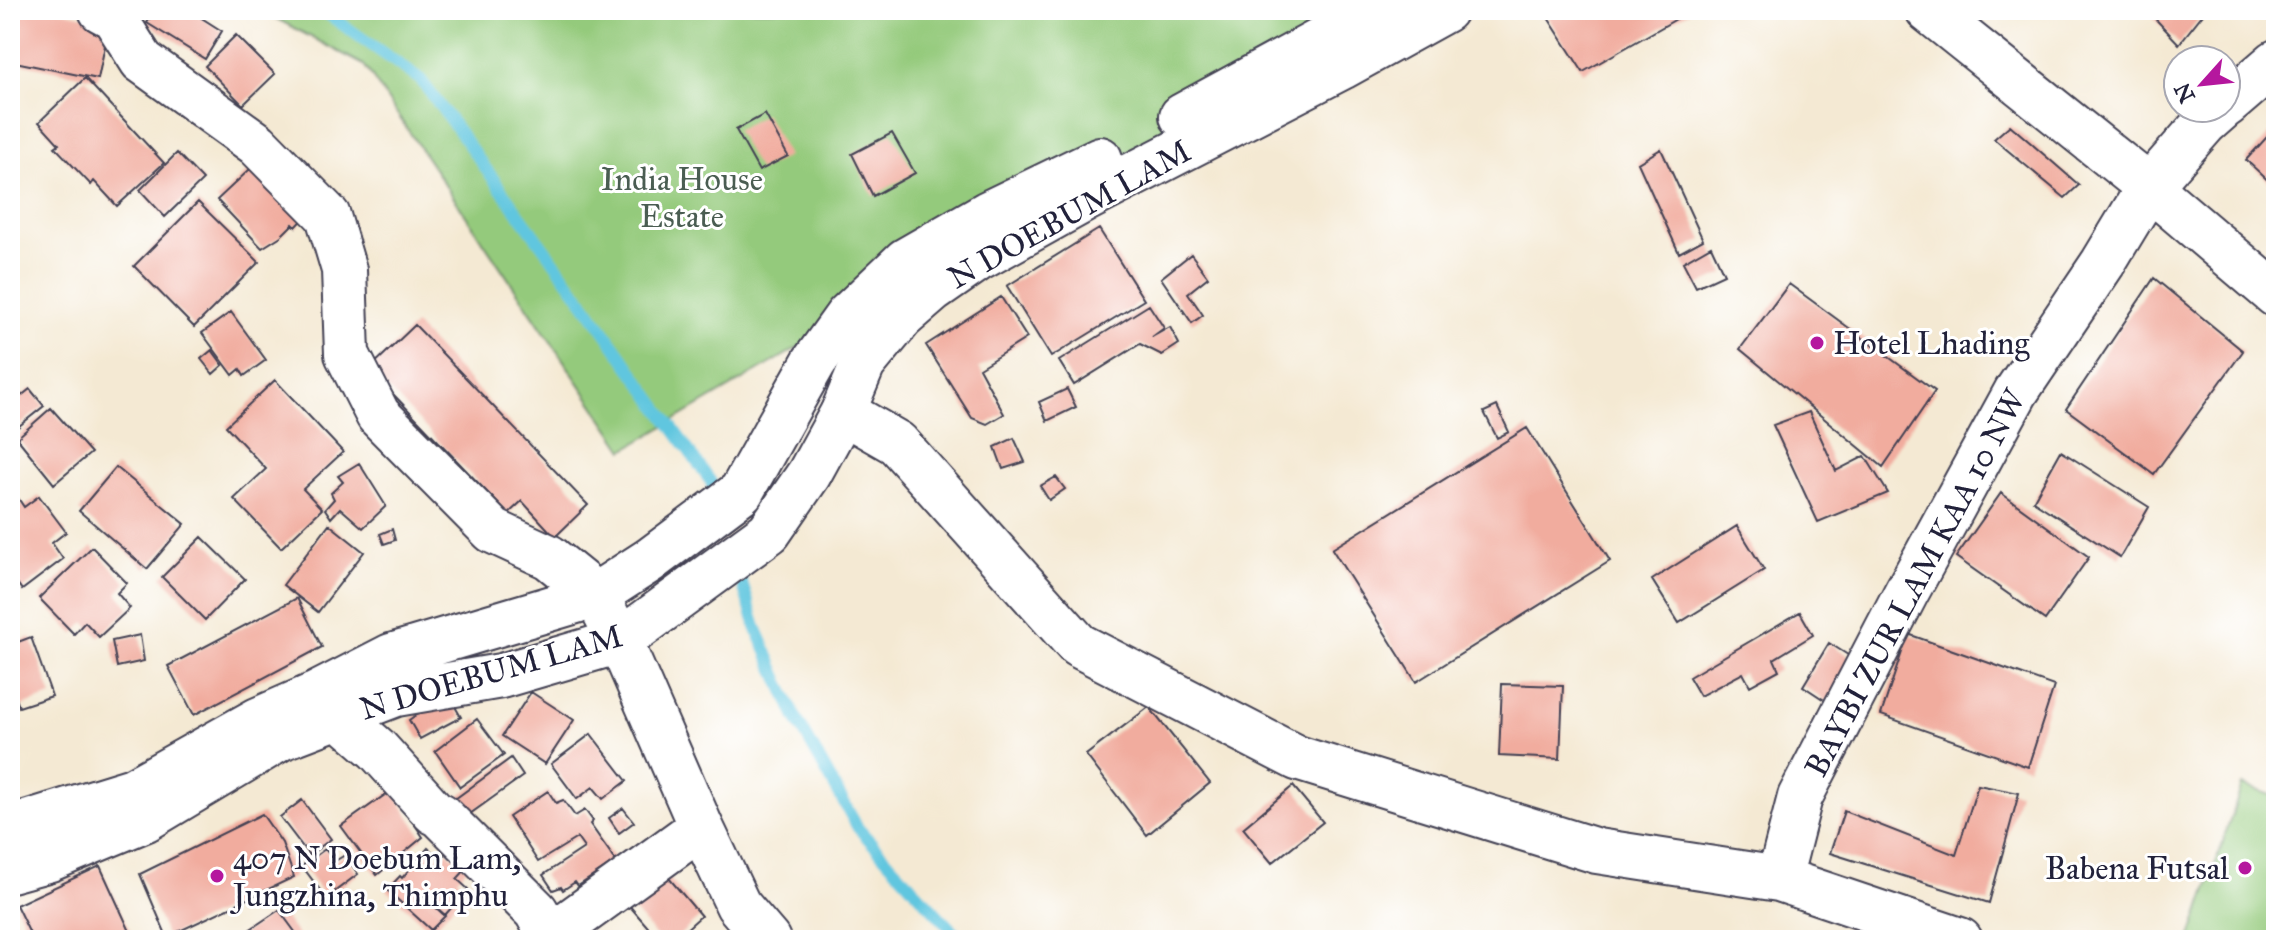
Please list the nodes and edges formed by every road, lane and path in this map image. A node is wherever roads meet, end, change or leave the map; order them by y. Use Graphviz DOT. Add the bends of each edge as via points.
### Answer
graph roads {
  1 [pos="101,10"];
  2 [pos="1377,10"];
  3 [pos="1445,10"];
  4 [pos="1928,10"];
  5 [pos="2276,62"];
  6 [pos="2242,91"];
  7 [pos="2204,124"];
  8 [pos="2149,187"];
  9 [pos="2276,295"];
  10 [pos="843,412"];
  11 [pos="596,595"];
  12 [pos="620,641"];
  13 [pos="340,717"];
  14 [pos="701,827"];
  15 [pos="10,828"];
  16 [pos="10,870"];
  17 [pos="1779,879"];
  18 [pos="548,938"];
  19 [pos="768,940"];
  20 [pos="1960,940"];
  1 -- 11 [label="street" via="114,17 142,61 257,144 328,216 344,270 347,354 378,415 493,531 549,557"];
  2 -- 11 [label="street, N DOEBUM LAM" via="906,260 838,327 741,492"];
  3 -- 10 [label="street, N DOEBUM LAM" via="978,259 902,317 863,364"];
  4 -- 8 [label="street"];
  5 -- 6 [label="street, BAYBI ZUR LAM KAA 10 NW"];
  7 -- 8 [label="street, BAYBI ZUR LAM KAA 10 NW"];
  8 -- 9 [label="street"];
  8 -- 17 [label="street, BAYBI ZUR LAM KAA 10 NW" via="2016,392 1906,593 1800,797"];
  10 -- 12 [label="street, N DOEBUM LAM" via="769,532"];
  10 -- 17 [label="street" via="897,443 1078,645 1297,758 1597,851"];
  11 -- 12 [label="street"];
  11 -- 15 [label="street, N DOEBUM LAM" via="391,656 258,720 133,790"];
  12 -- 13 [label="street, N DOEBUM LAM" via="501,676 396,694"];
  12 -- 14 [label="street"];
  13 -- 16 [label="street, N DOEBUM LAM" via="281,738 146,819"];
  13 -- 18 [label="street" via="536,911"];
  14 -- 18 [label="street"];
  14 -- 19 [label="street" via="738,905"];
  17 -- 20 [label="street"];
}
